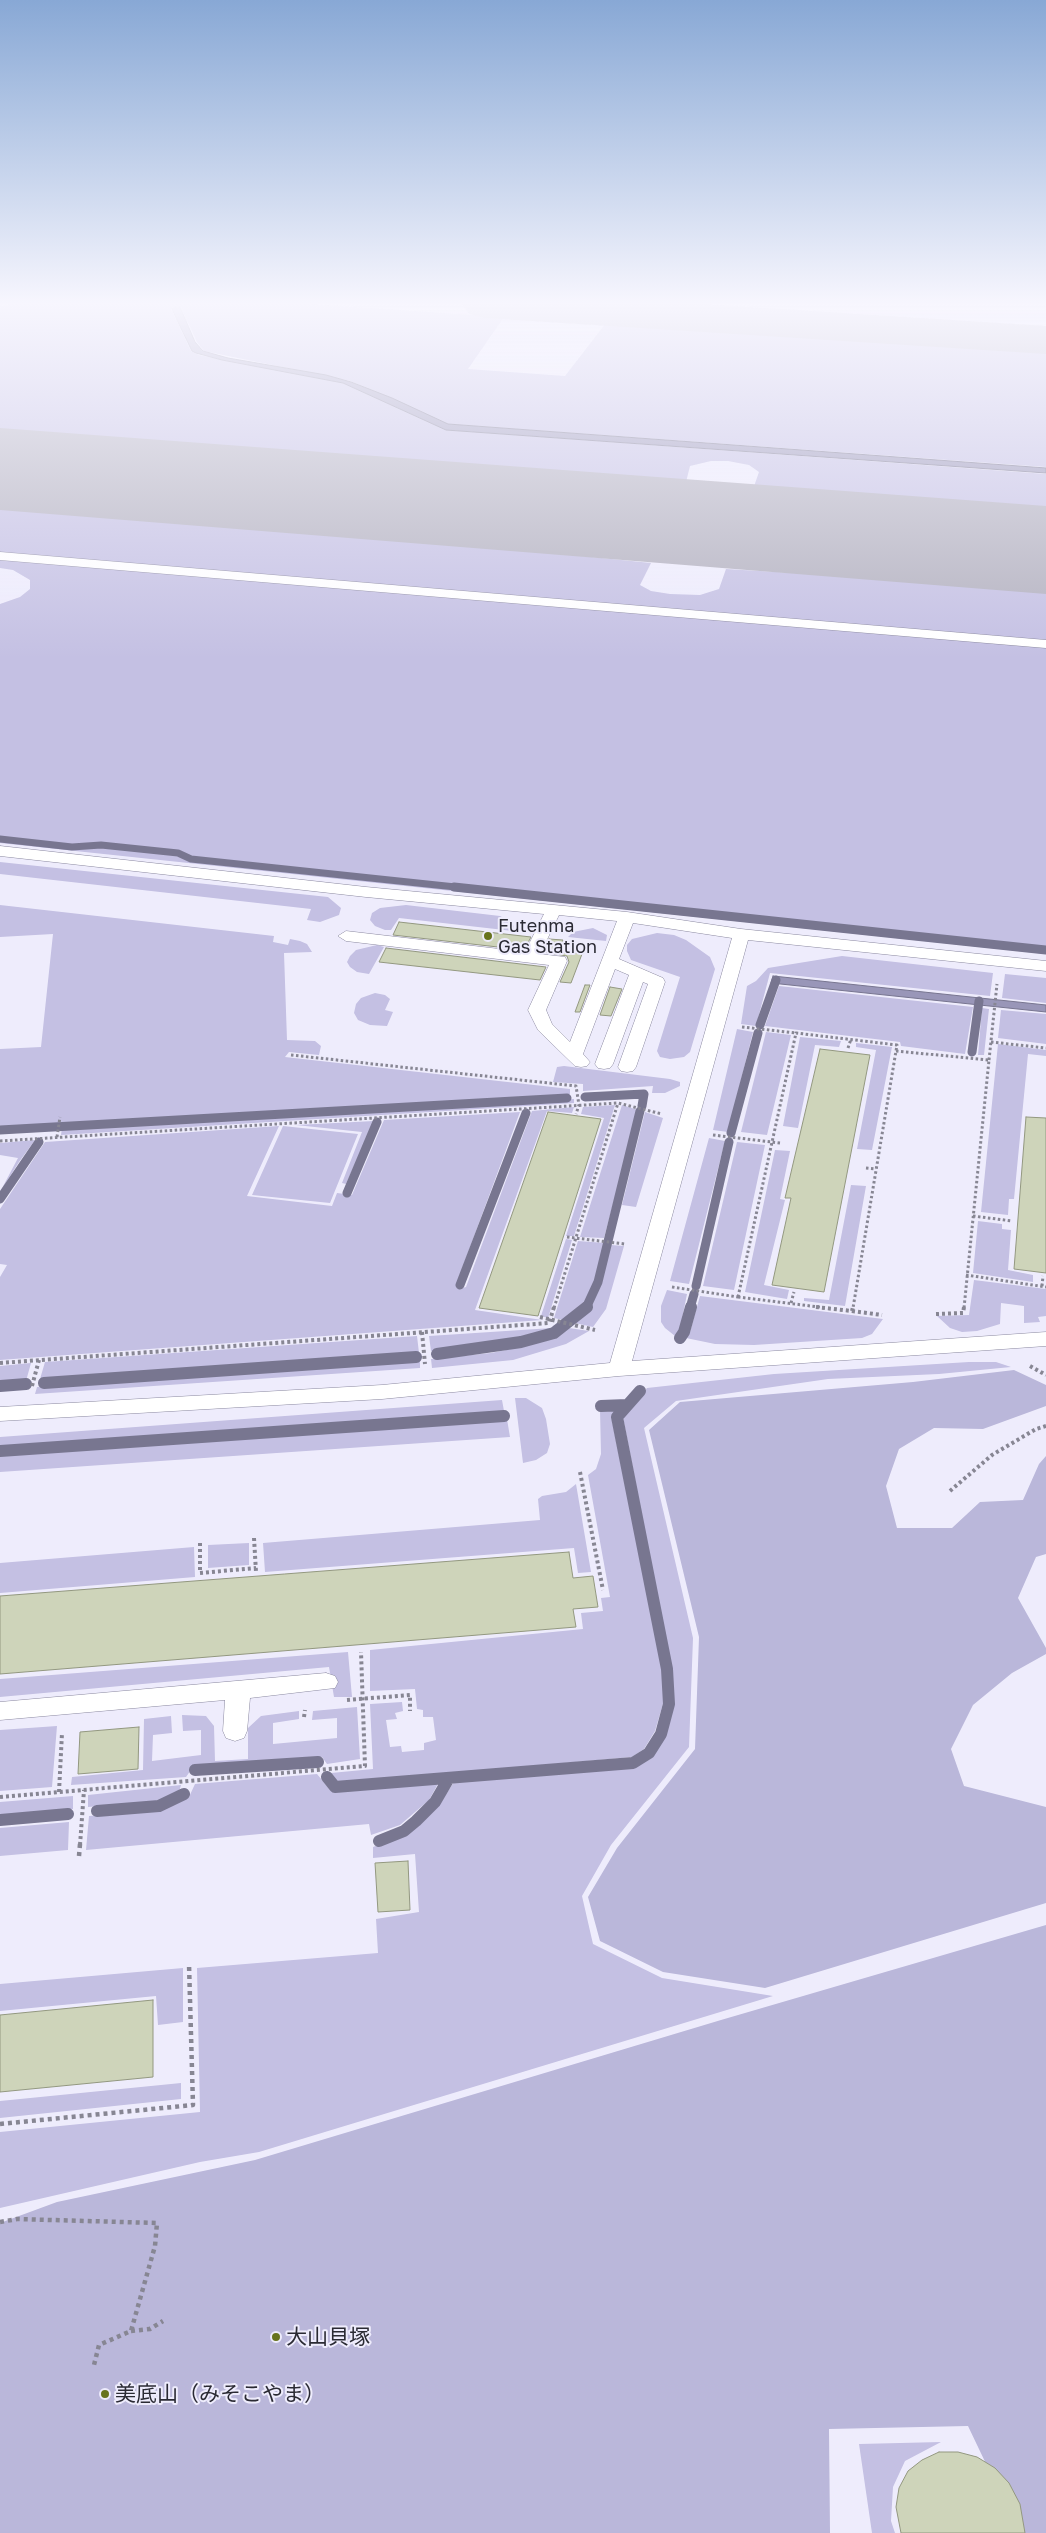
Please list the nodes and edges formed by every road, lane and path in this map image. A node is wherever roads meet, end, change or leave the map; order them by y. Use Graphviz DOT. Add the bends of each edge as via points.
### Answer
graph roads {
  1 [pos="0,556"];
  2 [pos="1046,644"];
  3 [pos="0,851"];
  4 [pos="554,909"];
  5 [pos="627,917"];
  6 [pos="741,934"];
  7 [pos="346,936"];
  8 [pos="530,958"];
  9 [pos="610,961"];
  10 [pos="1046,966"];
  11 [pos="638,973"];
  12 [pos="996,994"];
  13 [pos="739,1027"];
  14 [pos="796,1033"];
  15 [pos="851,1040"];
  16 [pos="990,1042"];
  17 [pos="848,1048"];
  18 [pos="1046,1048"];
  19 [pos="896,1051"];
  20 [pos="291,1055"];
  21 [pos="989,1060"];
  22 [pos="604,1064"];
  23 [pos="627,1067"];
  24 [pos="618,1103"];
  25 [pos="579,1105"];
  26 [pos="576,1114"];
  27 [pos="667,1116"];
  28 [pos="60,1118"];
  29 [pos="713,1135"];
  30 [pos="57,1136"];
  31 [pos="0,1141"];
  32 [pos="771,1142"];
  33 [pos="780,1143"];
  34 [pos="866,1168"];
  35 [pos="876,1169"];
  36 [pos="973,1216"];
  37 [pos="1012,1221"];
  38 [pos="566,1237"];
  39 [pos="575,1238"];
  40 [pos="628,1244"];
  41 [pos="966,1275"];
  42 [pos="1043,1276"];
  43 [pos="672,1287"];
  44 [pos="1044,1287"];
  45 [pos="794,1292"];
  46 [pos="738,1297"];
  47 [pos="791,1303"];
  48 [pos="852,1311"];
  49 [pos="936,1314"];
  50 [pos="882,1315"];
  51 [pos="540,1318"];
  52 [pos="550,1320"];
  53 [pos="595,1330"];
  54 [pos="422,1332"];
  55 [pos="1046,1340"];
  56 [pos="38,1360"];
  57 [pos="0,1363"];
  58 [pos="619,1369"];
  59 [pos="426,1371"];
  60 [pos="32,1388"];
  61 [pos="0,1414"];
  62 [pos="1046,1426"];
  63 [pos="580,1472"];
  64 [pos="950,1491"];
  65 [pos="254,1538"];
  66 [pos="200,1543"];
  67 [pos="603,1590"];
  68 [pos="361,1652"];
  69 [pos="326,1682"];
  70 [pos="238,1690"];
  71 [pos="363,1698"];
  72 [pos="344,1700"];
  73 [pos="305,1703"];
  74 [pos="0,1711"];
  75 [pos="410,1711"];
  76 [pos="304,1717"];
  77 [pos="63,1731"];
  78 [pos="235,1731"];
  79 [pos="84,1790"];
  80 [pos="59,1792"];
  81 [pos="0,1797"];
  82 [pos="79,1856"];
  83 [pos="189,1964"];
  84 [pos="0,2124"];
  85 [pos="0,2222"];
  86 [pos="163,2321"];
  87 [pos="131,2331"];
  88 [pos="94,2365"];
  1 -- 2 [label="lane"];
  3 -- 4 [label="lane" via="357,891"];
  4 -- 5 [label="lane"];
  4 -- 8 [label="lane"];
  5 -- 6 [label="lane"];
  5 -- 9 [label="lane"];
  6 -- 10 [label="lane"];
  6 -- 58 [label="lane"];
  7 -- 8 [label="lane"];
  8 -- 9 [label="lane" via="559,961 538,1010 544,1026 577,1058"];
  9 -- 11 [label="lane"];
  11 -- 22 [label="lane"];
  11 -- 23 [label="lane" via="657,982"];
  12 -- 16 [label="path"];
  13 -- 14 [label="path"];
  14 -- 15 [label="path"];
  14 -- 32 [label="path"];
  15 -- 17 [label="path"];
  15 -- 19 [label="path" via="897,1045"];
  16 -- 18 [label="path"];
  16 -- 21 [label="path"];
  19 -- 21 [label="path"];
  19 -- 35 [label="path"];
  20 -- 25 [label="path" via="576,1086"];
  21 -- 36 [label="path"];
  24 -- 25 [label="path"];
  24 -- 27 [label="path"];
  24 -- 39 [label="path"];
  25 -- 26 [label="path"];
  25 -- 30 [label="path"];
  28 -- 30 [label="path"];
  29 -- 32 [label="path"];
  30 -- 31 [label="path"];
  32 -- 33 [label="path"];
  32 -- 46 [label="path"];
  34 -- 35 [label="path"];
  35 -- 48 [label="path"];
  36 -- 37 [label="path"];
  36 -- 41 [label="path"];
  38 -- 39 [label="path"];
  39 -- 40 [label="path"];
  39 -- 52 [label="path"];
  41 -- 44 [label="path"];
  41 -- 49 [label="path" via="963,1313"];
  42 -- 44 [label="path"];
  43 -- 46 [label="path"];
  45 -- 47 [label="path"];
  46 -- 47 [label="path"];
  47 -- 48 [label="path"];
  48 -- 50 [label="path"];
  51 -- 52 [label="path"];
  52 -- 53 [label="path"];
  52 -- 54 [label="path" via="549,1323"];
  54 -- 56 [label="path"];
  54 -- 59 [label="path"];
  55 -- 58 [label="lane"];
  56 -- 57 [label="path"];
  56 -- 60 [label="path"];
  58 -- 61 [label="lane" via="382,1392"];
  62 -- 64 [label="path" via="992,1455"];
  63 -- 67 [label="path"];
  65 -- 66 [label="path" via="256,1570 200,1573"];
  68 -- 71 [label="path"];
  69 -- 70 [label="lane"];
  70 -- 74 [label="lane"];
  70 -- 78 [label="lane"];
  71 -- 72 [label="path"];
  71 -- 75 [label="path" via="410,1695"];
  71 -- 79 [label="path" via="365,1766"];
  73 -- 76 [label="path"];
  77 -- 80 [label="path"];
  79 -- 80 [label="path"];
  79 -- 82 [label="path"];
  80 -- 81 [label="path"];
  83 -- 84 [label="path" via="193,2105"];
  85 -- 87 [label="path" via="17,2219 158,2222 155,2246"];
  86 -- 87 [label="path" via="150,2329"];
  87 -- 88 [label="path" via="99,2345"];
}
